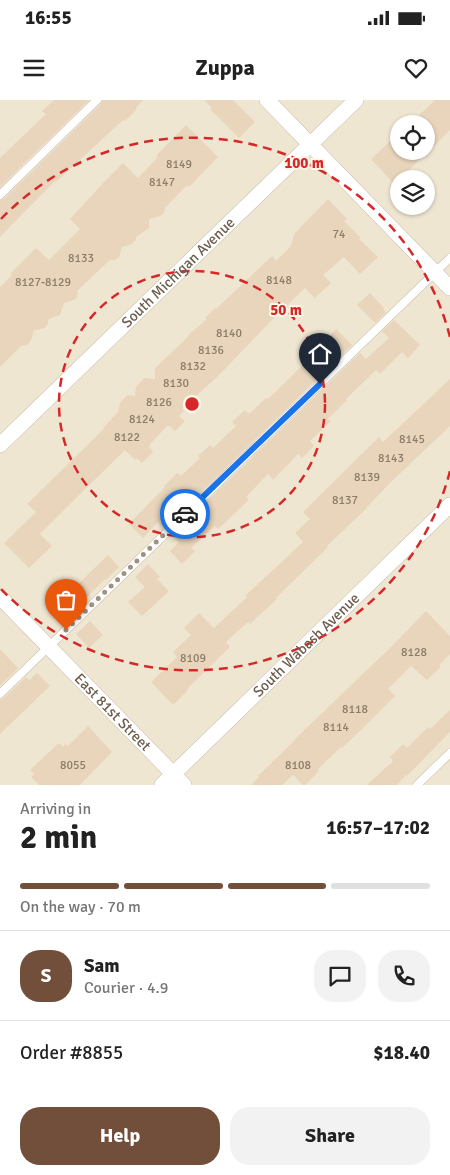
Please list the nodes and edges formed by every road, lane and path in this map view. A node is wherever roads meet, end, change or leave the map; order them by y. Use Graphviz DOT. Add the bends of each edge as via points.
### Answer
graph roads {
  1 [pos="97,100"];
  2 [pos="267,100"];
  3 [pos="356,100"];
  4 [pos="310,144"];
  5 [pos="0,195"];
  6 [pos="450,258"];
  7 [pos="435,272"];
  8 [pos="450,288"];
  9 [pos="0,445"];
  10 [pos="450,505"];
  11 [pos="0,597"];
  12 [pos="49,647"];
  13 [pos="0,694"];
  14 [pos="450,753"];
  15 [pos="179,780"];
  16 [pos="162,785"];
  17 [pos="417,785"];
  1 -- 5 [label="lane"];
  2 -- 4 [label="street"];
  3 -- 4 [label="street, South Michigan Avenue"];
  4 -- 7 [label="street"];
  4 -- 9 [label="street, South Michigan Avenue"];
  6 -- 7 [label="lane"];
  7 -- 8 [label="street"];
  7 -- 12 [label="lane"];
  10 -- 15 [label="street, South Wabash Avenue"];
  11 -- 12 [label="street, East 81st Street"];
  12 -- 13 [label="lane"];
  12 -- 15 [label="street, East 81st Street"];
  14 -- 17 [label="lane"];
  15 -- 16 [label="street, South Wabash Avenue"];
}
